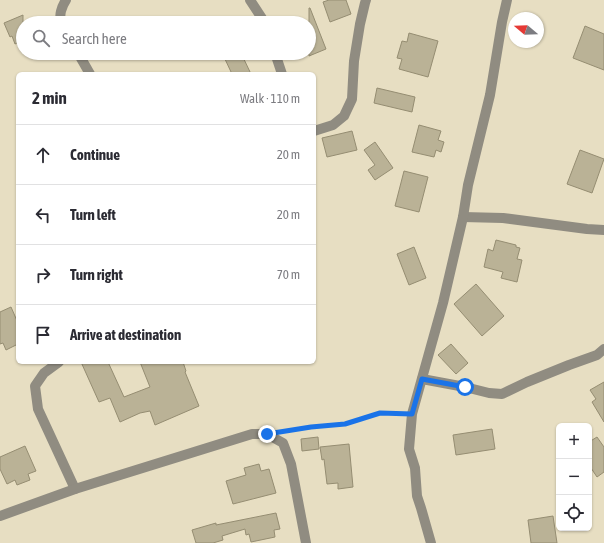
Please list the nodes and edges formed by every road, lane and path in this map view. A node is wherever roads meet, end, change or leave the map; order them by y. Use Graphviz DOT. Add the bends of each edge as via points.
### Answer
graph roads {
  1 [pos="66,0"];
  2 [pos="250,0"];
  3 [pos="366,0"];
  4 [pos="507,0"];
  5 [pos="61,16"];
  6 [pos="260,16"];
  7 [pos="82,60"];
  8 [pos="277,60"];
  9 [pos="89,72"];
  10 [pos="281,72"];
  11 [pos="316,130"];
  12 [pos="462,217"];
  13 [pos="604,230"];
  14 [pos="604,349"];
  15 [pos="56,364"];
  16 [pos="422,379"];
  17 [pos="412,414"];
  18 [pos="267,434"];
  19 [pos="75,489"];
  20 [pos="0,516"];
  21 [pos="306,543"];
  22 [pos="431,543"];
  1 -- 5 [label="street"];
  2 -- 6 [label="street"];
  3 -- 11 [label="street" via="354,61 352,99 344,116 333,125"];
  4 -- 12 [label="street" via="490,95"];
  7 -- 9 [label="street"];
  8 -- 10 [label="street"];
  12 -- 13 [label="street" via="503,218"];
  12 -- 16 [label="street" via="443,303"];
  14 -- 16 [label="street" via="597,355 569,364 502,394"];
  15 -- 19 [label="street" via="44,373 35,386 38,409"];
  16 -- 17 [label="street"];
  17 -- 18 [label="path" via="380,413 345,424"];
  17 -- 22 [label="street" via="409,449 415,468 417,496"];
  18 -- 19 [label="street" via="252,434"];
  18 -- 21 [label="street" via="283,443 291,464"];
  19 -- 20 [label="street"];
}
